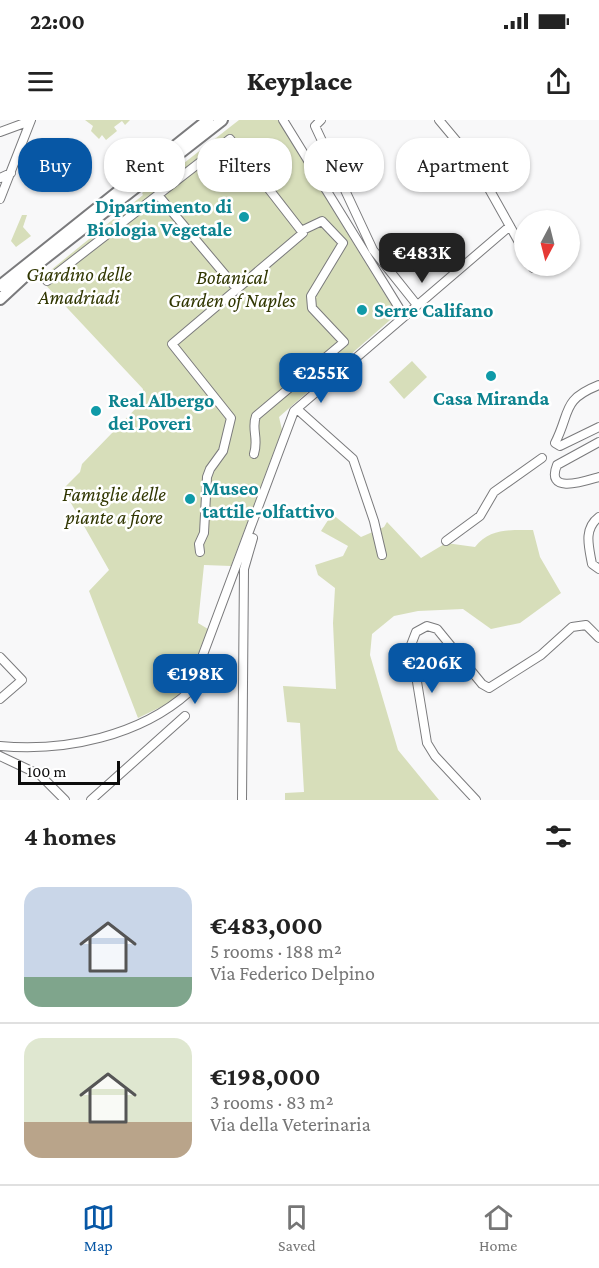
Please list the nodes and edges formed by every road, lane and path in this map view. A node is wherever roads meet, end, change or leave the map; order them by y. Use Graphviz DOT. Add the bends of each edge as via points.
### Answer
graph roads {
  1 [pos="208,120"];
  2 [pos="222,120"];
  3 [pos="283,120"];
  4 [pos="321,120"];
  5 [pos="439,120"];
  6 [pos="30,121"];
  7 [pos="0,132"];
  8 [pos="321,138"];
  9 [pos="304,155"];
  10 [pos="12,173"];
  11 [pos="0,178"];
  12 [pos="328,192"];
  13 [pos="345,192"];
  14 [pos="158,195"];
  15 [pos="0,200"];
  16 [pos="510,226"];
  17 [pos="303,230"];
  18 [pos="514,233"];
  19 [pos="370,252"];
  20 [pos="4,282"];
  21 [pos="47,282"];
  22 [pos="237,289"];
  23 [pos="0,298"];
  24 [pos="417,305"];
  25 [pos="404,316"];
  26 [pos="599,385"];
  27 [pos="297,409"];
  28 [pos="599,427"];
  29 [pos="599,442"];
  30 [pos="254,454"];
  31 [pos="542,458"];
  32 [pos="599,477"];
  33 [pos="260,507"];
  34 [pos="599,517"];
  35 [pos="446,541"];
  36 [pos="200,552"];
  37 [pos="382,555"];
  38 [pos="599,569"];
  39 [pos="599,638"];
  40 [pos="0,657"];
  41 [pos="0,699"];
  42 [pos="185,716"];
  43 [pos="0,746"];
  44 [pos="0,756"];
  45 [pos="65,800"];
  46 [pos="91,800"];
  47 [pos="242,800"];
  48 [pos="476,800"];
  1 -- 20 [label="main road"];
  2 -- 20 [label="main road"];
  3 -- 9 [label="street"];
  4 -- 8 [label="street" via="315,126"];
  5 -- 16 [label="street" via="477,167"];
  6 -- 7 [label="street"];
  6 -- 10 [label="street"];
  10 -- 11 [label="street"];
  10 -- 15 [label="street"];
  12 -- 19 [label="street"];
  13 -- 19 [label="street"];
  14 -- 17 [label="street" via="230,139"];
  14 -- 21 [label="street"];
  14 -- 22 [label="street"];
  16 -- 18 [label="street"];
  16 -- 24 [label="street"];
  17 -- 22 [label="street" via="302,235"];
  17 -- 30 [label="street" via="322,220 344,243 310,296 312,308 344,342 256,416 254,429 258,439"];
  19 -- 24 [label="street"];
  19 -- 25 [label="street"];
  20 -- 23 [label="main road"];
  22 -- 36 [label="street" via="172,344 231,418 223,451 207,477"];
  24 -- 25 [label="street"];
  25 -- 27 [label="street"];
  26 -- 28 [label="street" via="572,400 555,444 560,446"];
  27 -- 33 [label="street" via="289,419"];
  27 -- 37 [label="street" via="353,459"];
  29 -- 32 [label="street" via="557,465 555,473 559,482 566,485"];
  31 -- 35 [label="street" via="494,492 480,516"];
  33 -- 43 [label="street" via="189,692 171,708 98,738 67,745"];
  33 -- 47 [label="street" via="244,569"];
  34 -- 38 [label="street" via="588,536 592,564"];
  39 -- 48 [label="street" via="586,625 578,624 494,687 485,687 436,629 427,626 416,632 411,645 426,741"];
  40 -- 41 [label="street" via="22,681"];
  42 -- 46 [label="street"];
  44 -- 45 [label="street" via="40,775"];
}
